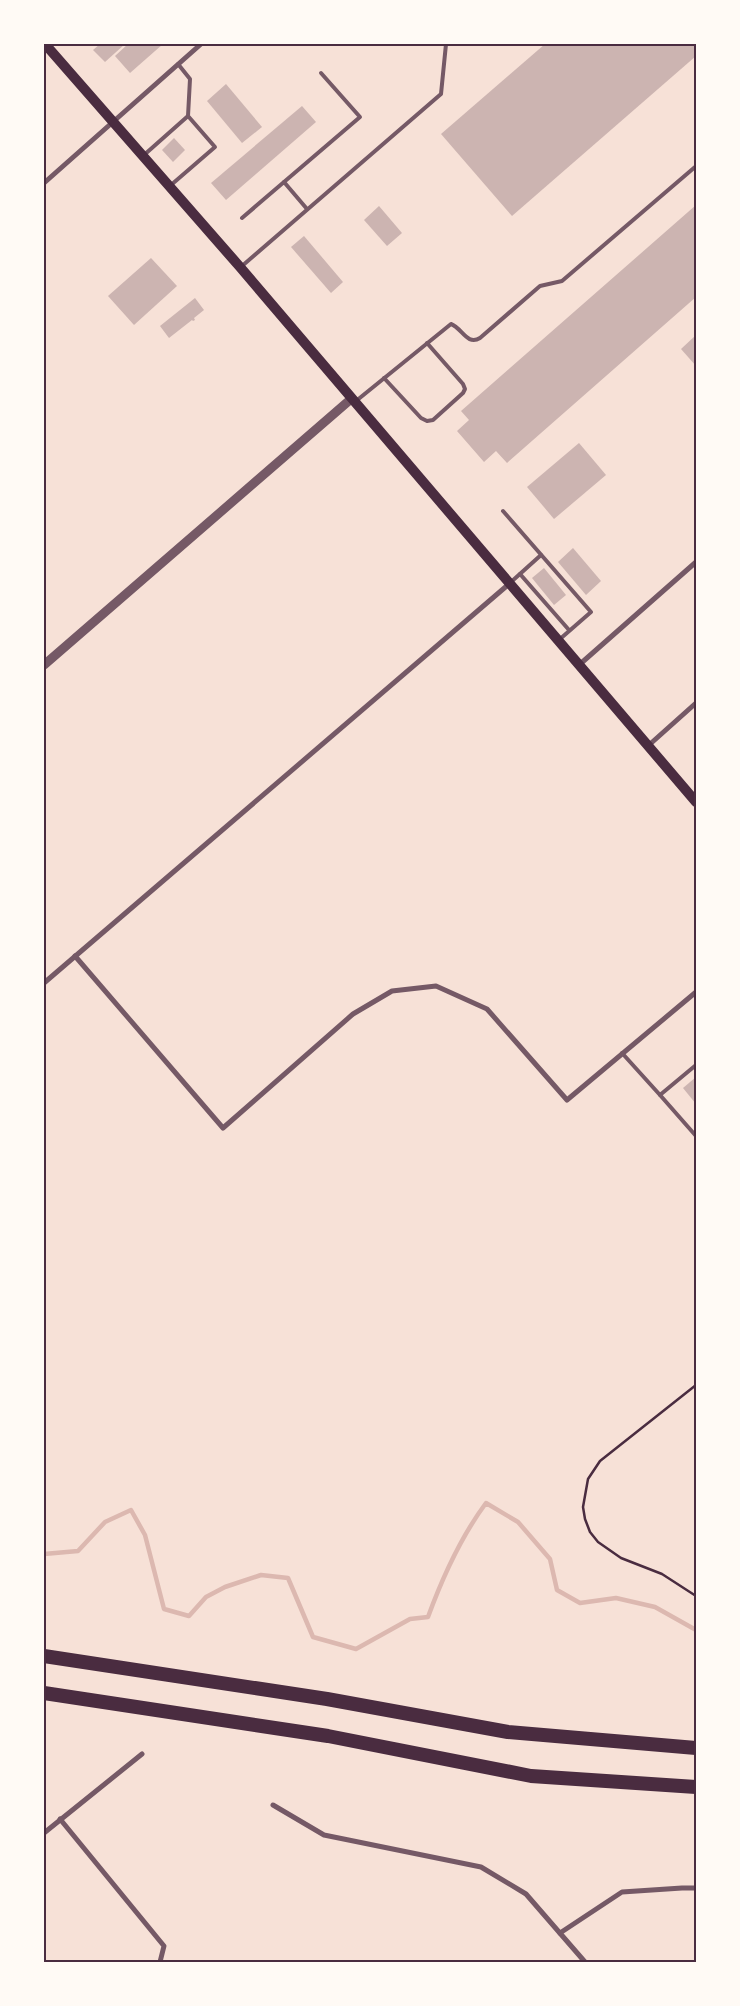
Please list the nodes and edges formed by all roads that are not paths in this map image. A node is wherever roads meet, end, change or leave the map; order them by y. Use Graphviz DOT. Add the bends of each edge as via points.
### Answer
graph roads {
  1 [pos="45,44"];
  2 [pos="201,44"];
  3 [pos="446,44"];
  4 [pos="178,64"];
  5 [pos="321,73"];
  6 [pos="188,116"];
  7 [pos="112,123"];
  8 [pos="142,156"];
  9 [pos="695,167"];
  10 [pos="284,182"];
  11 [pos="44,183"];
  12 [pos="169,187"];
  13 [pos="308,209"];
  14 [pos="242,218"];
  15 [pos="240,268"];
  16 [pos="427,343"];
  17 [pos="384,378"];
  18 [pos="353,401"];
  19 [pos="503,511"];
  20 [pos="540,555"];
  21 [pos="696,562"];
  22 [pos="520,574"];
  23 [pos="509,584"];
  24 [pos="569,630"];
  25 [pos="558,640"];
  26 [pos="44,665"];
  27 [pos="579,665"];
  28 [pos="696,703"];
  29 [pos="649,745"];
  30 [pos="696,802"];
  31 [pos="75,956"];
  32 [pos="44,983"];
  33 [pos="696,992"];
  34 [pos="622,1054"];
  35 [pos="696,1064"];
  36 [pos="660,1095"];
  37 [pos="696,1136"];
  38 [pos="44,1656"];
  39 [pos="44,1693"];
  40 [pos="696,1748"];
  41 [pos="142,1754"];
  42 [pos="696,1787"];
  43 [pos="273,1805"];
  44 [pos="60,1819"];
  45 [pos="44,1833"];
  46 [pos="696,1888"];
  47 [pos="560,1933"];
  48 [pos="160,1962"];
  49 [pos="586,1962"];
  1 -- 7 [label="main road"];
  2 -- 4 [label="street"];
  3 -- 13 [label="lane" via="441,94"];
  4 -- 6 [label="lane" via="190,80"];
  4 -- 7 [label="street"];
  5 -- 10 [label="lane" via="360,117"];
  6 -- 8 [label="lane"];
  6 -- 12 [label="lane" via="215,147"];
  7 -- 8 [label="main road"];
  7 -- 11 [label="street"];
  8 -- 12 [label="main road"];
  9 -- 16 [label="lane" via="562,281 540,286 480,338 470,341 450,324"];
  10 -- 13 [label="lane"];
  10 -- 14 [label="lane"];
  12 -- 15 [label="main road"];
  13 -- 15 [label="lane"];
  15 -- 18 [label="main road"];
  16 -- 17 [label="lane"];
  16 -- 17 [label="lane" via="465,389 433,420 421,418"];
  17 -- 18 [label="lane"];
  18 -- 23 [label="main road"];
  18 -- 26 [label="street"];
  19 -- 20 [label="lane"];
  20 -- 22 [label="lane"];
  20 -- 24 [label="lane" via="591,612"];
  21 -- 27 [label="street"];
  22 -- 23 [label="lane"];
  22 -- 24 [label="lane"];
  23 -- 25 [label="main road"];
  23 -- 31 [label="street"];
  24 -- 25 [label="lane"];
  25 -- 27 [label="main road"];
  27 -- 29 [label="main road"];
  28 -- 29 [label="street"];
  29 -- 30 [label="main road"];
  31 -- 32 [label="street"];
  31 -- 34 [label="street" via="223,1128 353,1014 392,991 436,986 487,1008 567,1100"];
  33 -- 34 [label="street"];
  34 -- 36 [label="lane"];
  35 -- 36 [label="lane"];
  36 -- 37 [label="lane"];
  38 -- 40 [label="highway" via="508,1732"];
  39 -- 42 [label="highway" via="328,1736 531,1776"];
  41 -- 44 [label="street"];
  43 -- 47 [label="street" via="324,1835 481,1867 526,1894"];
  44 -- 45 [label="street"];
  44 -- 48 [label="street" via="164,1946"];
  46 -- 47 [label="street" via="622,1892"];
  47 -- 49 [label="street"];
}
